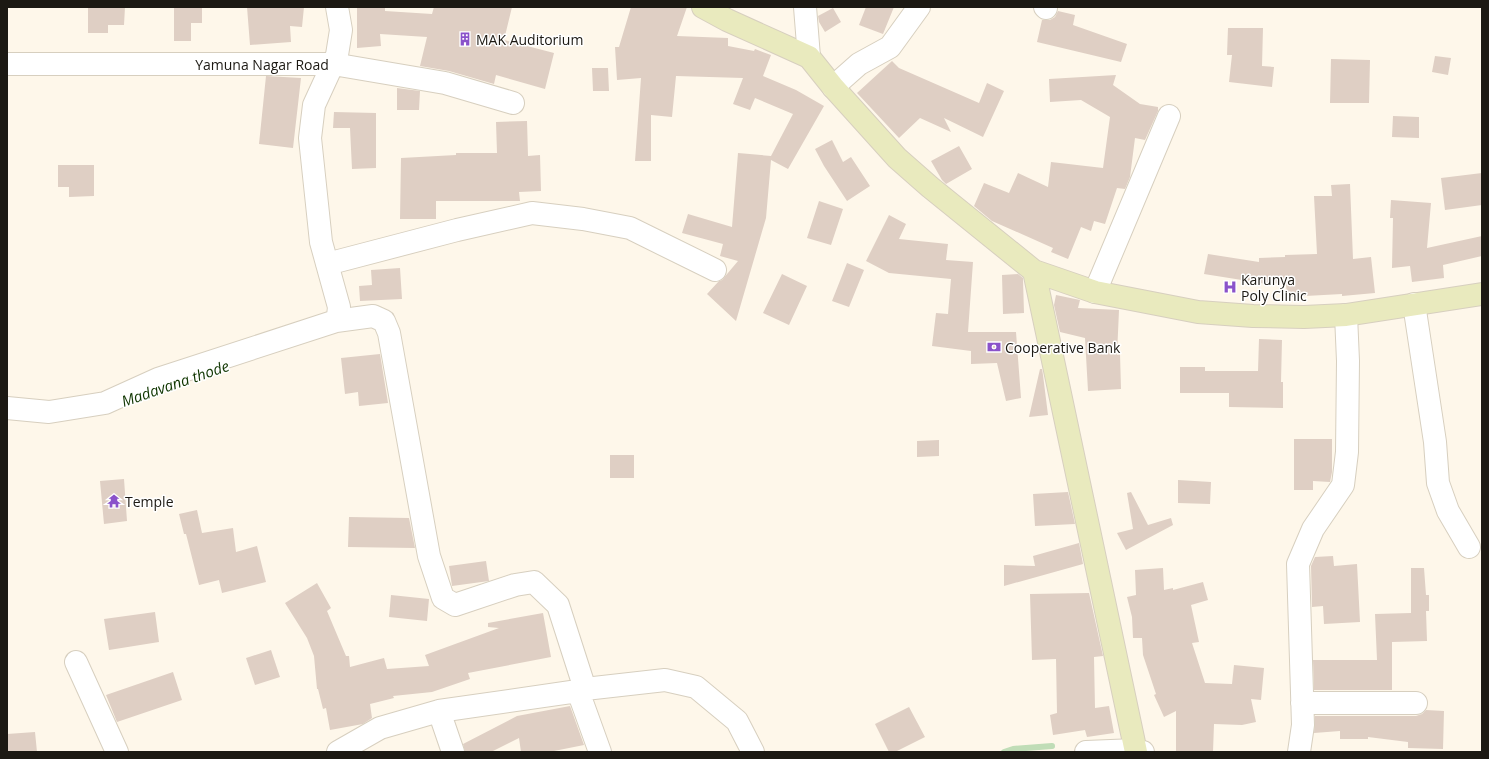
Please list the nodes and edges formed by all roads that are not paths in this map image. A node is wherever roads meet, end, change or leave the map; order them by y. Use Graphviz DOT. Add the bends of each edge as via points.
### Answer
graph roads {
  1 [pos="338,7"];
  2 [pos="703,7"];
  3 [pos="805,7"];
  4 [pos="919,7"];
  5 [pos="809,57"];
  6 [pos="7,64"];
  7 [pos="333,64"];
  8 [pos="833,87"];
  9 [pos="513,102"];
  10 [pos="1170,116"];
  11 [pos="327,264"];
  12 [pos="715,270"];
  13 [pos="1034,271"];
  14 [pos="1095,292"];
  15 [pos="1482,294"];
  16 [pos="1414,304"];
  17 [pos="1346,315"];
  18 [pos="336,321"];
  19 [pos="7,408"];
  20 [pos="1469,547"];
  21 [pos="76,662"];
  22 [pos="581,690"];
  23 [pos="1302,702"];
  24 [pos="1416,703"];
  25 [pos="439,711"];
  26 [pos="1138,751"];
  27 [pos="116,752"];
  28 [pos="338,752"];
  29 [pos="453,752"];
  30 [pos="600,752"];
  31 [pos="753,752"];
  32 [pos="1086,752"];
  33 [pos="1299,752"];
  1 -- 7 [label="street" via="341,30"];
  2 -- 5 [label="main road"];
  3 -- 5 [label="street"];
  4 -- 8 [label="street" via="890,47 859,64"];
  5 -- 8 [label="main road"];
  6 -- 7 [label="street, Yamuna Nagar Road"];
  7 -- 9 [label="street, Yamuna Nagar Road" via="445,83"];
  7 -- 11 [label="street" via="314,105 310,138 321,242"];
  8 -- 13 [label="main road" via="897,158"];
  10 -- 14 [label="street"];
  11 -- 12 [label="street" via="532,213 630,228"];
  11 -- 18 [label="street" via="339,307"];
  13 -- 14 [label="main road"];
  13 -- 26 [label="main road"];
  14 -- 17 [label="main road" via="1198,312 1253,316"];
  15 -- 16 [label="main road"];
  16 -- 17 [label="main road"];
  16 -- 20 [label="street" via="1435,442 1438,483 1448,511"];
  17 -- 23 [label="street" via="1347,452 1343,485 1313,529 1298,564"];
  18 -- 19 [label="street" via="158,379 105,402 49,412"];
  18 -- 22 [label="street" via="373,316 384,321 389,333 429,556 443,598 455,605 515,585 534,582 558,605"];
  21 -- 27 [label="street"];
  22 -- 25 [label="street"];
  22 -- 30 [label="street"];
  22 -- 31 [label="street" via="665,680 696,688 737,721"];
  23 -- 24 [label="street"];
  23 -- 33 [label="street" via="1303,725"];
  25 -- 28 [label="street" via="380,728"];
  25 -- 29 [label="street"];
  26 -- 32 [label="street"];
}
